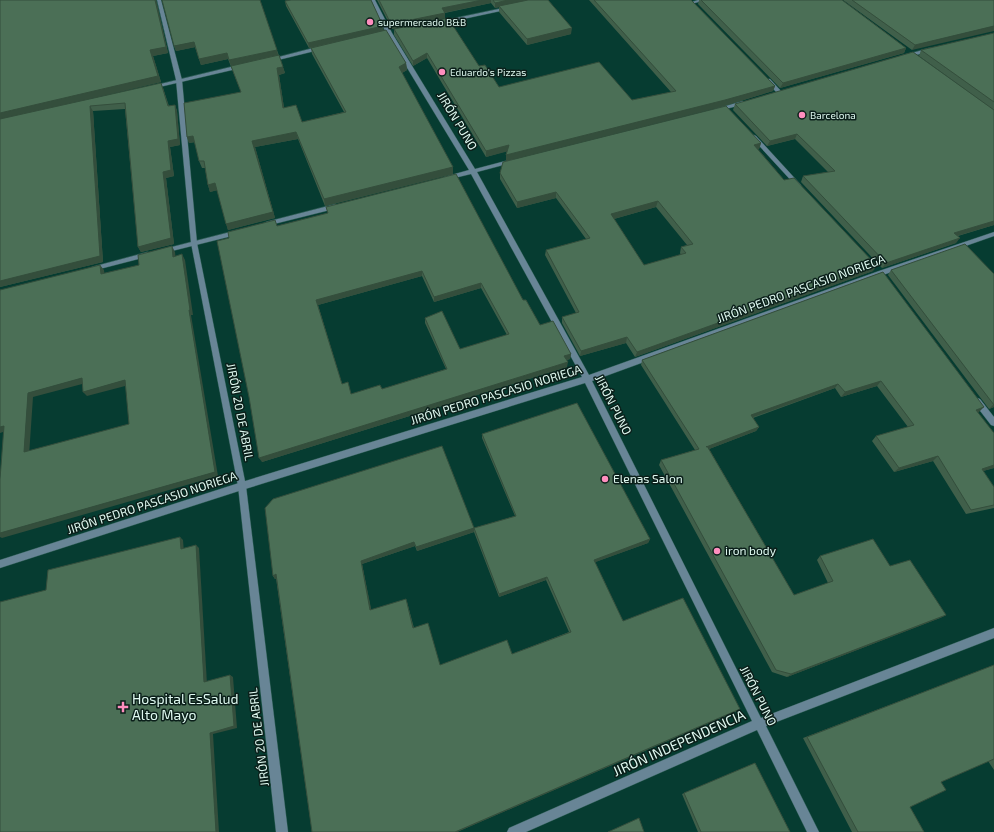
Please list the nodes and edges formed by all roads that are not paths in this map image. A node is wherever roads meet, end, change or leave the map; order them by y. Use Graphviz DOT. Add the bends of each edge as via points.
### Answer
graph roads {
  1 [pos="159,0"];
  2 [pos="373,0"];
  3 [pos="704,0"];
  4 [pos="690,1"];
  5 [pos="516,6"];
  6 [pos="696,8"];
  7 [pos="434,23"];
  8 [pos="327,47"];
  9 [pos="934,49"];
  10 [pos="905,50"];
  11 [pos="911,54"];
  12 [pos="896,58"];
  13 [pos="917,59"];
  14 [pos="265,61"];
  15 [pos="249,64"];
  16 [pos="763,76"];
  17 [pos="179,80"];
  18 [pos="142,89"];
  19 [pos="787,90"];
  20 [pos="779,92"];
  21 [pos="772,94"];
  22 [pos="749,101"];
  23 [pos="726,108"];
  24 [pos="710,111"];
  25 [pos="731,113"];
  26 [pos="747,130"];
  27 [pos="519,160"];
  28 [pos="473,171"];
  29 [pos="442,179"];
  30 [pos="806,193"];
  31 [pos="341,205"];
  32 [pos="256,227"];
  33 [pos="248,229"];
  34 [pos="994,234"];
  35 [pos="194,243"];
  36 [pos="82,271"];
  37 [pos="587,379"];
  38 [pos="970,392"];
  39 [pos="994,423"];
  40 [pos="242,486"];
  41 [pos="0,564"];
  42 [pos="994,633"];
  43 [pos="758,724"];
  44 [pos="282,832"];
  45 [pos="513,832"];
  46 [pos="813,832"];
  1 -- 17 [label="street, JIRÓN 20 DE ABRIL"];
  2 -- 28 [label="street, JIRÓN PUNO" via="389,33"];
  3 -- 4 [label="street"];
  4 -- 6 [label="street"];
  5 -- 7 [label="street"];
  8 -- 14 [label="street"];
  9 -- 11 [label="street"];
  10 -- 11 [label="street"];
  11 -- 12 [label="street"];
  11 -- 13 [label="street"];
  15 -- 17 [label="street"];
  16 -- 20 [label="street"];
  17 -- 18 [label="street"];
  17 -- 35 [label="street, JIRÓN 20 DE ABRIL"];
  19 -- 20 [label="street"];
  20 -- 21 [label="street"];
  22 -- 23 [label="street"];
  23 -- 24 [label="street"];
  23 -- 25 [label="street"];
  26 -- 30 [label="street"];
  27 -- 28 [label="street"];
  28 -- 29 [label="street"];
  28 -- 37 [label="street, JIRÓN PUNO"];
  31 -- 32 [label="street"];
  33 -- 35 [label="street"];
  34 -- 37 [label="street, JIRÓN PEDRO PASCASIO NORIEGA"];
  35 -- 36 [label="street"];
  35 -- 40 [label="street, JIRÓN 20 DE ABRIL"];
  37 -- 40 [label="street, JIRÓN PEDRO PASCASIO NORIEGA"];
  37 -- 43 [label="street, JIRÓN PUNO"];
  38 -- 39 [label="street"];
  40 -- 41 [label="street, JIRÓN PEDRO PASCASIO NORIEGA"];
  40 -- 44 [label="street, JIRÓN 20 DE ABRIL"];
  42 -- 43 [label="street, JIRÓN INDEPENDENCIA"];
  43 -- 45 [label="street, JIRÓN INDEPENDENCIA"];
  43 -- 46 [label="street, JIRÓN PUNO"];
}
